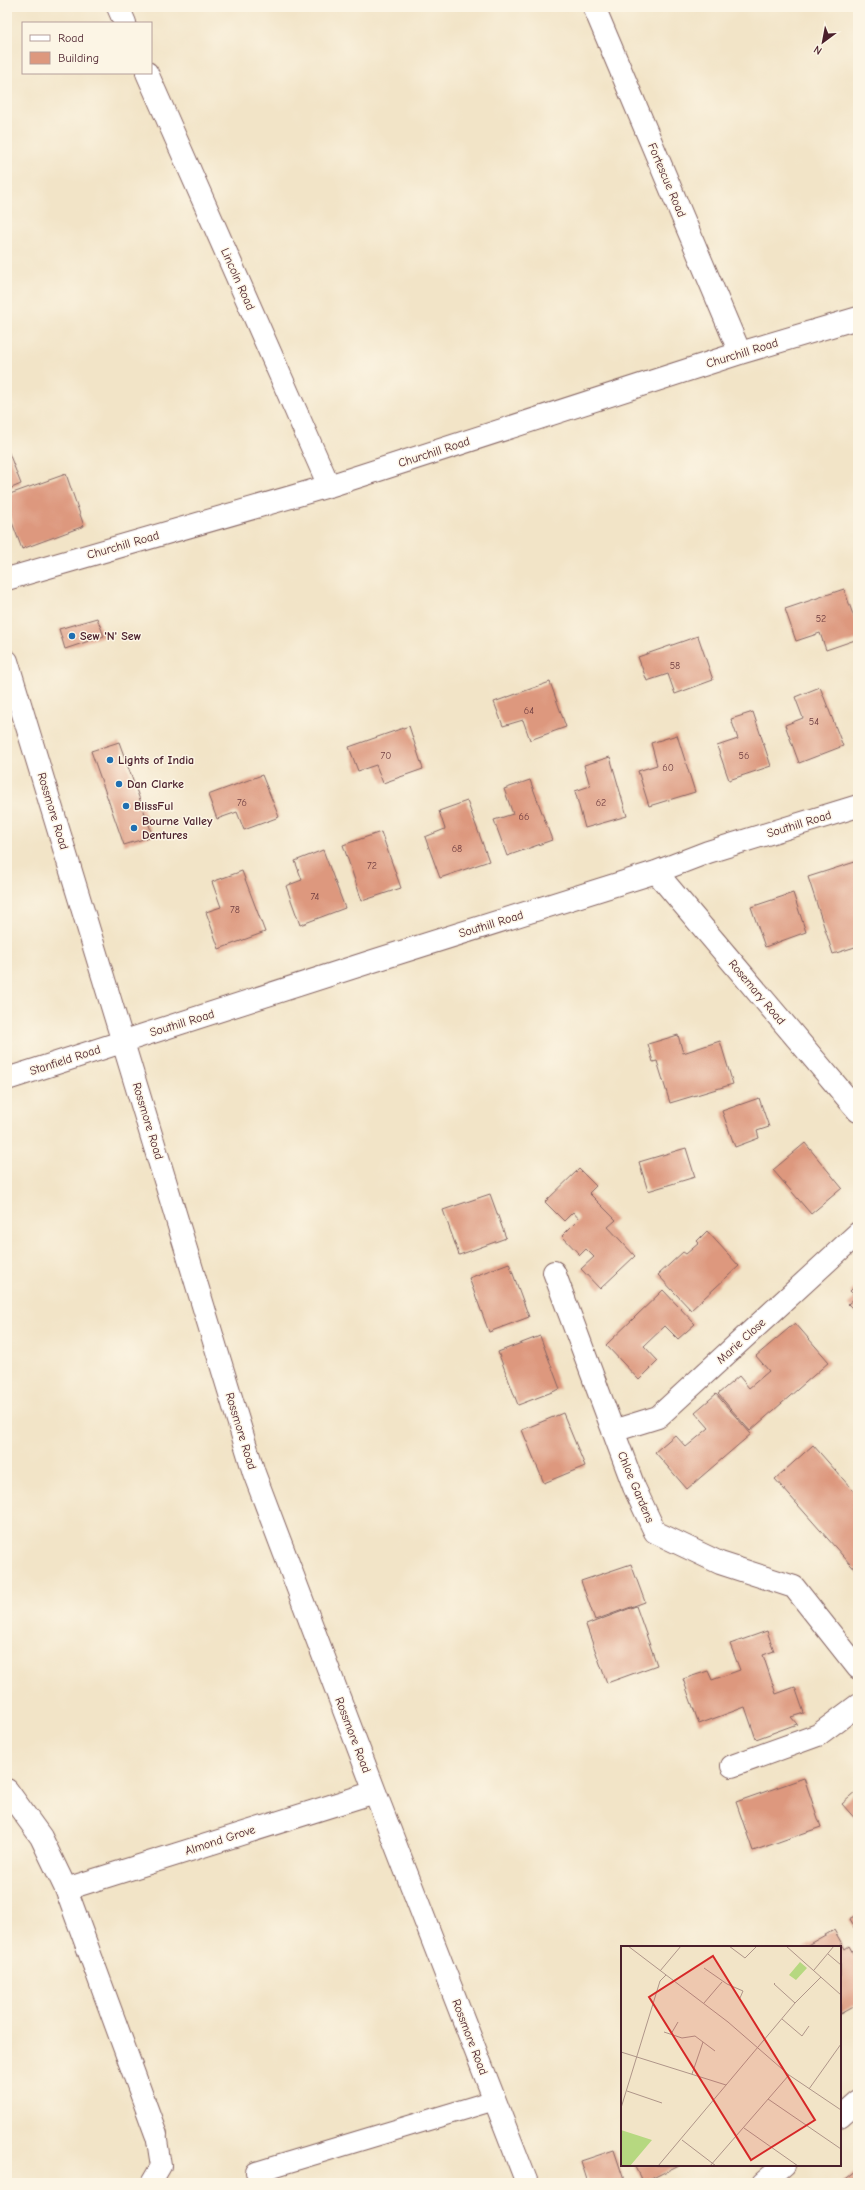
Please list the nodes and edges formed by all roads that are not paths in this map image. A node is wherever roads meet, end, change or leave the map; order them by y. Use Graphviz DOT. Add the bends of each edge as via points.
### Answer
graph roads {
  1 [pos="118,7"];
  2 [pos="594,7"];
  3 [pos="125,22"];
  4 [pos="147,74"];
  5 [pos="858,318"];
  6 [pos="740,354"];
  7 [pos="329,486"];
  8 [pos="7,579"];
  9 [pos="7,661"];
  10 [pos="858,806"];
  11 [pos="656,872"];
  12 [pos="124,1041"];
  13 [pos="7,1079"];
  14 [pos="858,1111"];
  15 [pos="858,1233"];
  16 [pos="554,1272"];
  17 [pos="614,1431"];
  18 [pos="858,1668"];
  19 [pos="858,1705"];
  20 [pos="732,1766"];
  21 [pos="7,1790"];
  22 [pos="375,1792"];
  23 [pos="66,1889"];
  24 [pos="495,2100"];
  25 [pos="858,2101"];
  26 [pos="841,2116"];
  27 [pos="156,2134"];
  28 [pos="783,2166"];
  29 [pos="256,2172"];
  30 [pos="151,2183"];
  31 [pos="527,2183"];
  32 [pos="763,2183"];
  1 -- 3 [label="street"];
  2 -- 6 [label="street, Fortescue Road"];
  4 -- 7 [label="street, Lincoln Road"];
  5 -- 6 [label="street, Churchill Road"];
  6 -- 7 [label="street, Churchill Road"];
  7 -- 8 [label="street, Churchill Road"];
  9 -- 12 [label="street, Rossmore Road"];
  10 -- 11 [label="street, Southill Road" via="708,852"];
  11 -- 12 [label="street, Southill Road"];
  11 -- 14 [label="street, Rosemary Road"];
  12 -- 13 [label="street, Stanfield Road"];
  12 -- 22 [label="street, Rossmore Road" via="254,1473"];
  15 -- 17 [label="street, Marie Close" via="658,1416"];
  16 -- 17 [label="street, Chloe Gardens"];
  17 -- 18 [label="street, Chloe Gardens" via="634,1487 655,1532 720,1563 794,1587"];
  19 -- 20 [label="street" via="818,1735"];
  21 -- 23 [label="street" via="41,1837"];
  22 -- 23 [label="street, Almond Grove"];
  22 -- 24 [label="street, Rossmore Road"];
  23 -- 27 [label="street"];
  24 -- 29 [label="lane"];
  24 -- 31 [label="street, Rossmore Road"];
  25 -- 26 [label="street"];
  27 -- 30 [label="lane" via="161,2166"];
  28 -- 32 [label="street"];
}
